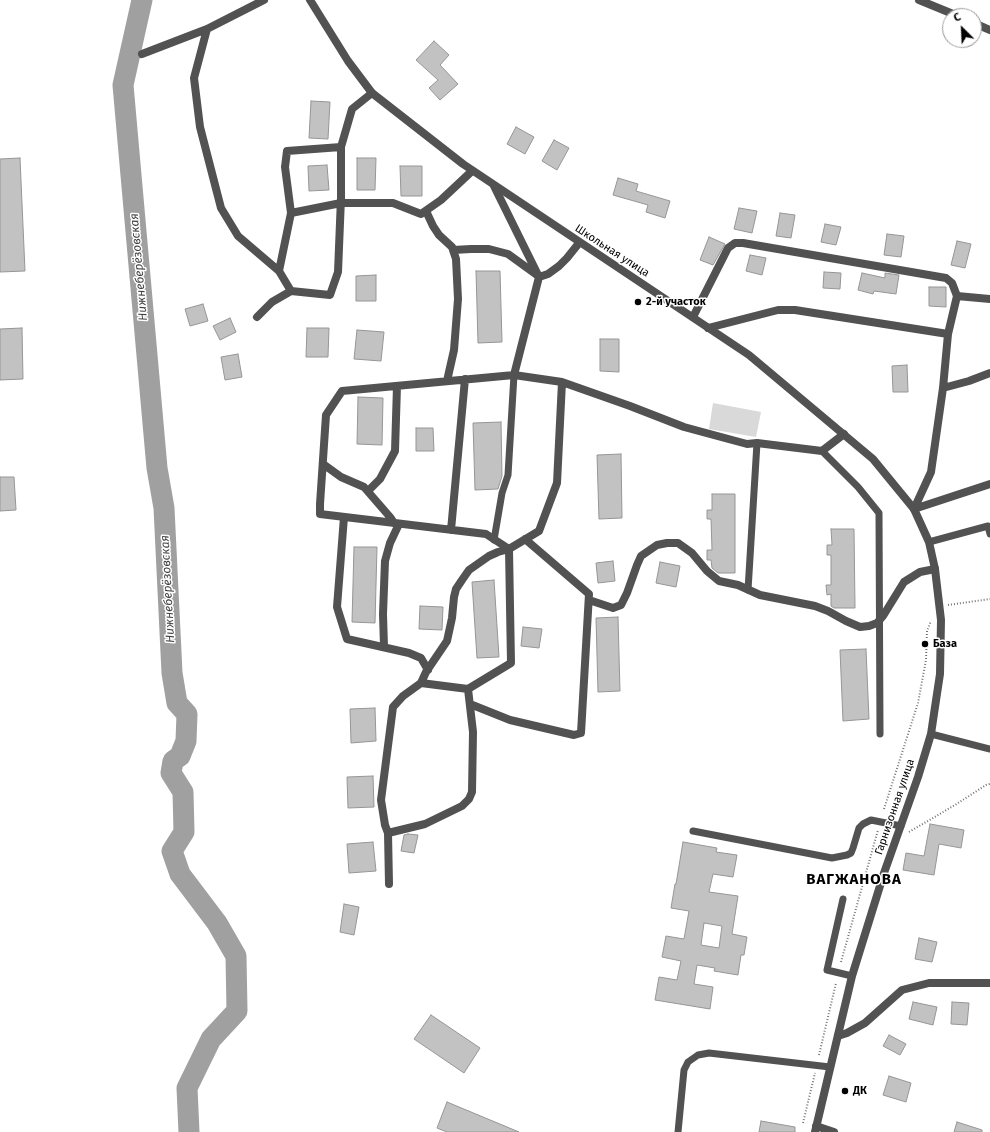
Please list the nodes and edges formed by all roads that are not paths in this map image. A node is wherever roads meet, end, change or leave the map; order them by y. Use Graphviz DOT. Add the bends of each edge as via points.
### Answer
graph roads {
  1 [pos="264,0"];
  2 [pos="310,0"];
  3 [pos="919,0"];
  4 [pos="942,9"];
  5 [pos="207,29"];
  6 [pos="142,54"];
  7 [pos="372,93"];
  8 [pos="340,147"];
  9 [pos="472,171"];
  10 [pos="494,186"];
  11 [pos="341,204"];
  12 [pos="426,211"];
  13 [pos="290,213"];
  14 [pos="579,243"];
  15 [pos="453,250"];
  16 [pos="279,271"];
  17 [pos="540,277"];
  18 [pos="291,290"];
  19 [pos="957,296"];
  20 [pos="990,299"];
  21 [pos="257,317"];
  22 [pos="693,317"];
  23 [pos="708,328"];
  24 [pos="948,334"];
  25 [pos="990,373"];
  26 [pos="514,374"];
  27 [pos="466,379"];
  28 [pos="447,381"];
  29 [pos="562,382"];
  30 [pos="397,386"];
  31 [pos="943,388"];
  32 [pos="844,434"];
  33 [pos="757,443"];
  34 [pos="822,451"];
  35 [pos="323,464"];
  36 [pos="990,484"];
  37 [pos="368,491"];
  38 [pos="914,509"];
  39 [pos="344,517"];
  40 [pos="396,523"];
  41 [pos="989,528"];
  42 [pos="451,530"];
  43 [pos="525,539"];
  44 [pos="494,540"];
  45 [pos="929,542"];
  46 [pos="509,549"];
  47 [pos="934,569"];
  48 [pos="748,590"];
  49 [pos="588,600"];
  50 [pos="880,620"];
  51 [pos="384,647"];
  52 [pos="428,670"];
  53 [pos="421,683"];
  54 [pos="468,689"];
  55 [pos="470,704"];
  56 [pos="880,734"];
  57 [pos="931,734"];
  58 [pos="990,749"];
  59 [pos="901,826"];
  60 [pos="692,831"];
  61 [pos="388,833"];
  62 [pos="389,884"];
  63 [pos="843,899"];
  64 [pos="852,976"];
  65 [pos="990,983"];
  66 [pos="838,1036"];
  67 [pos="830,1067"];
  68 [pos="815,1129"];
  69 [pos="678,1132"];
  70 [pos="834,1132"];
  1 -- 5 [label="street"];
  2 -- 7 [label="street, Школьная улица" via="348,62"];
  3 -- 4 [label="street"];
  5 -- 6 [label="street"];
  5 -- 16 [label="street" via="194,78 200,127 221,208 238,236"];
  7 -- 8 [label="street" via="352,109"];
  7 -- 9 [label="street, Школьная улица"];
  8 -- 11 [label="street"];
  8 -- 13 [label="street" via="286,150 285,167"];
  9 -- 10 [label="street, Школьная улица"];
  9 -- 12 [label="street"];
  10 -- 14 [label="street, Школьная улица"];
  10 -- 17 [label="street"];
  11 -- 12 [label="street" via="393,203 421,214"];
  11 -- 13 [label="street"];
  11 -- 18 [label="street" via="338,272 330,295"];
  12 -- 15 [label="street" via="432,226"];
  13 -- 16 [label="street"];
  14 -- 17 [label="street" via="559,266"];
  14 -- 22 [label="street, Школьная улица"];
  15 -- 17 [label="street" via="490,250 508,254"];
  15 -- 28 [label="street" via="458,272 458,300 454,350"];
  16 -- 18 [label="street"];
  17 -- 26 [label="street"];
  18 -- 21 [label="street" via="272,302"];
  19 -- 20 [label="street"];
  19 -- 22 [label="street" via="952,283 946,278 735,243 728,248"];
  19 -- 24 [label="street"];
  22 -- 23 [label="street, Школьная улица"];
  23 -- 24 [label="street" via="778,310 795,310"];
  23 -- 32 [label="street, Школьная улица" via="749,355"];
  24 -- 31 [label="street"];
  25 -- 31 [label="street"];
  26 -- 27 [label="street"];
  26 -- 29 [label="street"];
  26 -- 44 [label="lane" via="508,476 502,493"];
  27 -- 28 [label="street"];
  27 -- 42 [label="street"];
  28 -- 30 [label="street"];
  29 -- 33 [label="street" via="684,427 747,444"];
  29 -- 43 [label="street" via="557,483 539,531"];
  30 -- 35 [label="street" via="342,391 326,415"];
  30 -- 37 [label="street" via="395,451 380,479"];
  31 -- 38 [label="street" via="931,472"];
  32 -- 34 [label="street"];
  32 -- 38 [label="street, Школьная улица" via="873,459"];
  33 -- 34 [label="street"];
  33 -- 48 [label="lane"];
  34 -- 50 [label="lane" via="880,513"];
  35 -- 37 [label="street"];
  35 -- 39 [label="street" via="320,514"];
  36 -- 38 [label="street"];
  37 -- 40 [label="street"];
  38 -- 45 [label="street, Гарнизонная улица"];
  39 -- 40 [label="street"];
  39 -- 51 [label="street" via="337,607 347,639"];
  40 -- 42 [label="street"];
  40 -- 51 [label="street" via="385,561"];
  41 -- 45 [label="lane"];
  42 -- 44 [label="street" via="486,534"];
  43 -- 46 [label="street"];
  43 -- 49 [label="street" via="589,594"];
  44 -- 46 [label="street"];
  45 -- 47 [label="street, Гарнизонная улица"];
  46 -- 52 [label="street" via="489,556 469,570 462,580 454,597 447,641"];
  46 -- 54 [label="street" via="511,663"];
  47 -- 50 [label="street" via="920,572 904,582"];
  47 -- 57 [label="street, Гарнизонная улица" via="940,620 940,674"];
  48 -- 49 [label="street" via="719,581 685,547 678,543 667,543 657,545 641,556 621,605 613,608"];
  48 -- 50 [label="street" via="760,595 814,606 860,627 869,626"];
  49 -- 55 [label="street" via="581,734 510,720"];
  50 -- 56 [label="lane"];
  51 -- 52 [label="street" via="416,655"];
  52 -- 53 [label="street"];
  53 -- 54 [label="street"];
  53 -- 61 [label="street" via="393,707 381,800"];
  54 -- 55 [label="street"];
  55 -- 61 [label="street" via="473,732 472,792 469,799 462,806 425,824"];
  57 -- 58 [label="lane"];
  57 -- 59 [label="street, Гарнизонная улица"];
  59 -- 60 [label="lane" via="871,820 859,828 851,853 832,858"];
  59 -- 64 [label="street, Гарнизонная улица"];
  61 -- 62 [label="street"];
  63 -- 64 [label="lane" via="827,970"];
  64 -- 66 [label="street, Гарнизонная улица"];
  65 -- 66 [label="street" via="929,983 902,990 865,1023"];
  66 -- 67 [label="street, Гарнизонная улица"];
  67 -- 68 [label="street, Гарнизонная улица"];
  67 -- 69 [label="lane" via="709,1053 698,1055 688,1062 684,1070"];
  68 -- 70 [label="street"];
}
